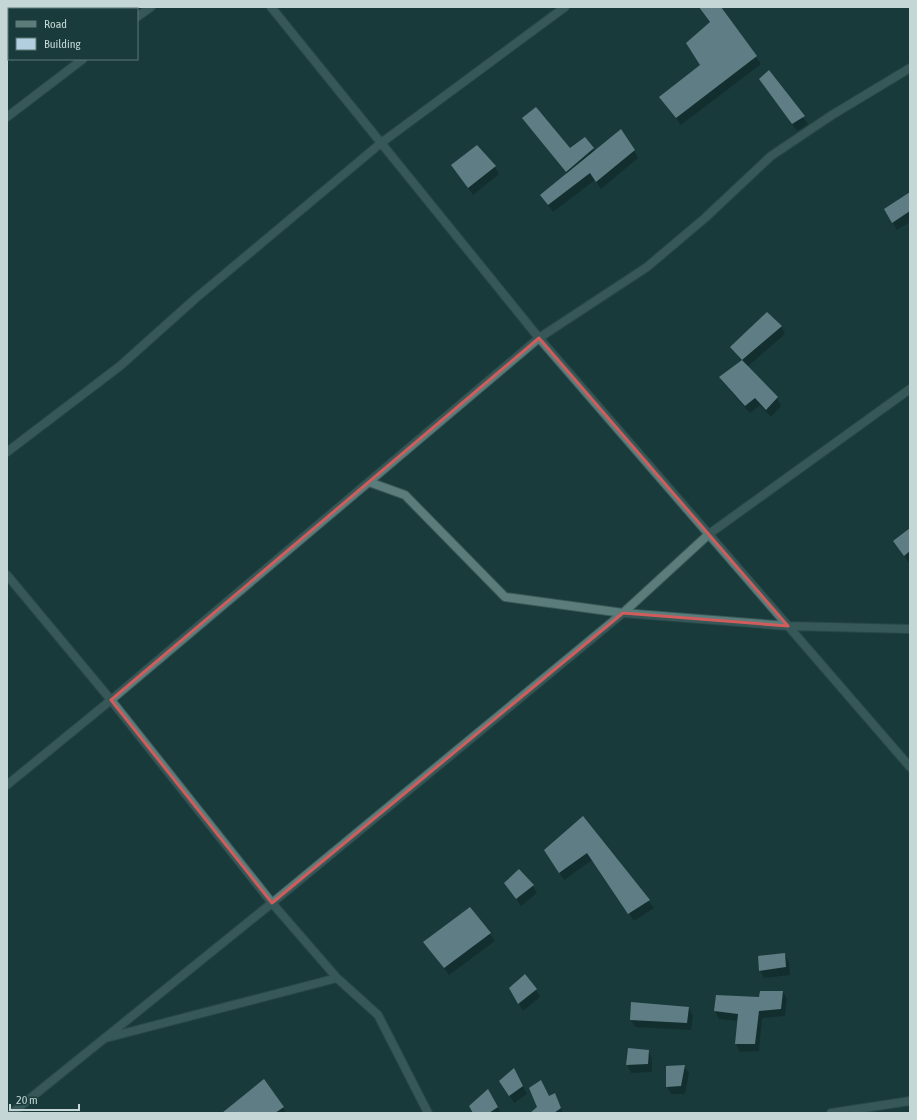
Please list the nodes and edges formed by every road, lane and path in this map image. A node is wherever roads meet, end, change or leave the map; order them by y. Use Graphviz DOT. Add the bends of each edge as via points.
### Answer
graph roads {
  1 [pos="151,7"];
  2 [pos="271,7"];
  3 [pos="565,7"];
  4 [pos="138,16"];
  5 [pos="82,60"];
  6 [pos="910,68"];
  7 [pos="7,117"];
  8 [pos="382,143"];
  9 [pos="539,338"];
  10 [pos="910,389"];
  11 [pos="7,452"];
  12 [pos="369,482"];
  13 [pos="709,534"];
  14 [pos="7,575"];
  15 [pos="623,613"];
  16 [pos="788,626"];
  17 [pos="910,629"];
  18 [pos="111,700"];
  19 [pos="910,767"];
  20 [pos="7,785"];
  21 [pos="272,903"];
  22 [pos="336,978"];
  23 [pos="103,1039"];
  24 [pos="910,1101"];
  25 [pos="12,1113"];
  26 [pos="428,1113"];
  27 [pos="831,1113"];
  1 -- 4 [label="street"];
  2 -- 8 [label="street"];
  3 -- 8 [label="street"];
  5 -- 7 [label="street"];
  6 -- 9 [label="street" via="832,115 771,156 705,218 647,267"];
  8 -- 9 [label="street"];
  8 -- 11 [label="street" via="196,298 120,366"];
  9 -- 12 [label="street"];
  9 -- 13 [label="street"];
  10 -- 13 [label="street"];
  12 -- 15 [label="street" via="405,495 505,597"];
  12 -- 18 [label="street"];
  13 -- 15 [label="street"];
  13 -- 16 [label="street"];
  14 -- 18 [label="street"];
  15 -- 16 [label="street"];
  15 -- 21 [label="street"];
  16 -- 17 [label="street"];
  16 -- 19 [label="street"];
  18 -- 20 [label="street"];
  18 -- 21 [label="street"];
  21 -- 22 [label="street"];
  21 -- 23 [label="street"];
  22 -- 23 [label="street"];
  22 -- 26 [label="street" via="378,1015"];
  23 -- 25 [label="street"];
  24 -- 27 [label="street"];
}
